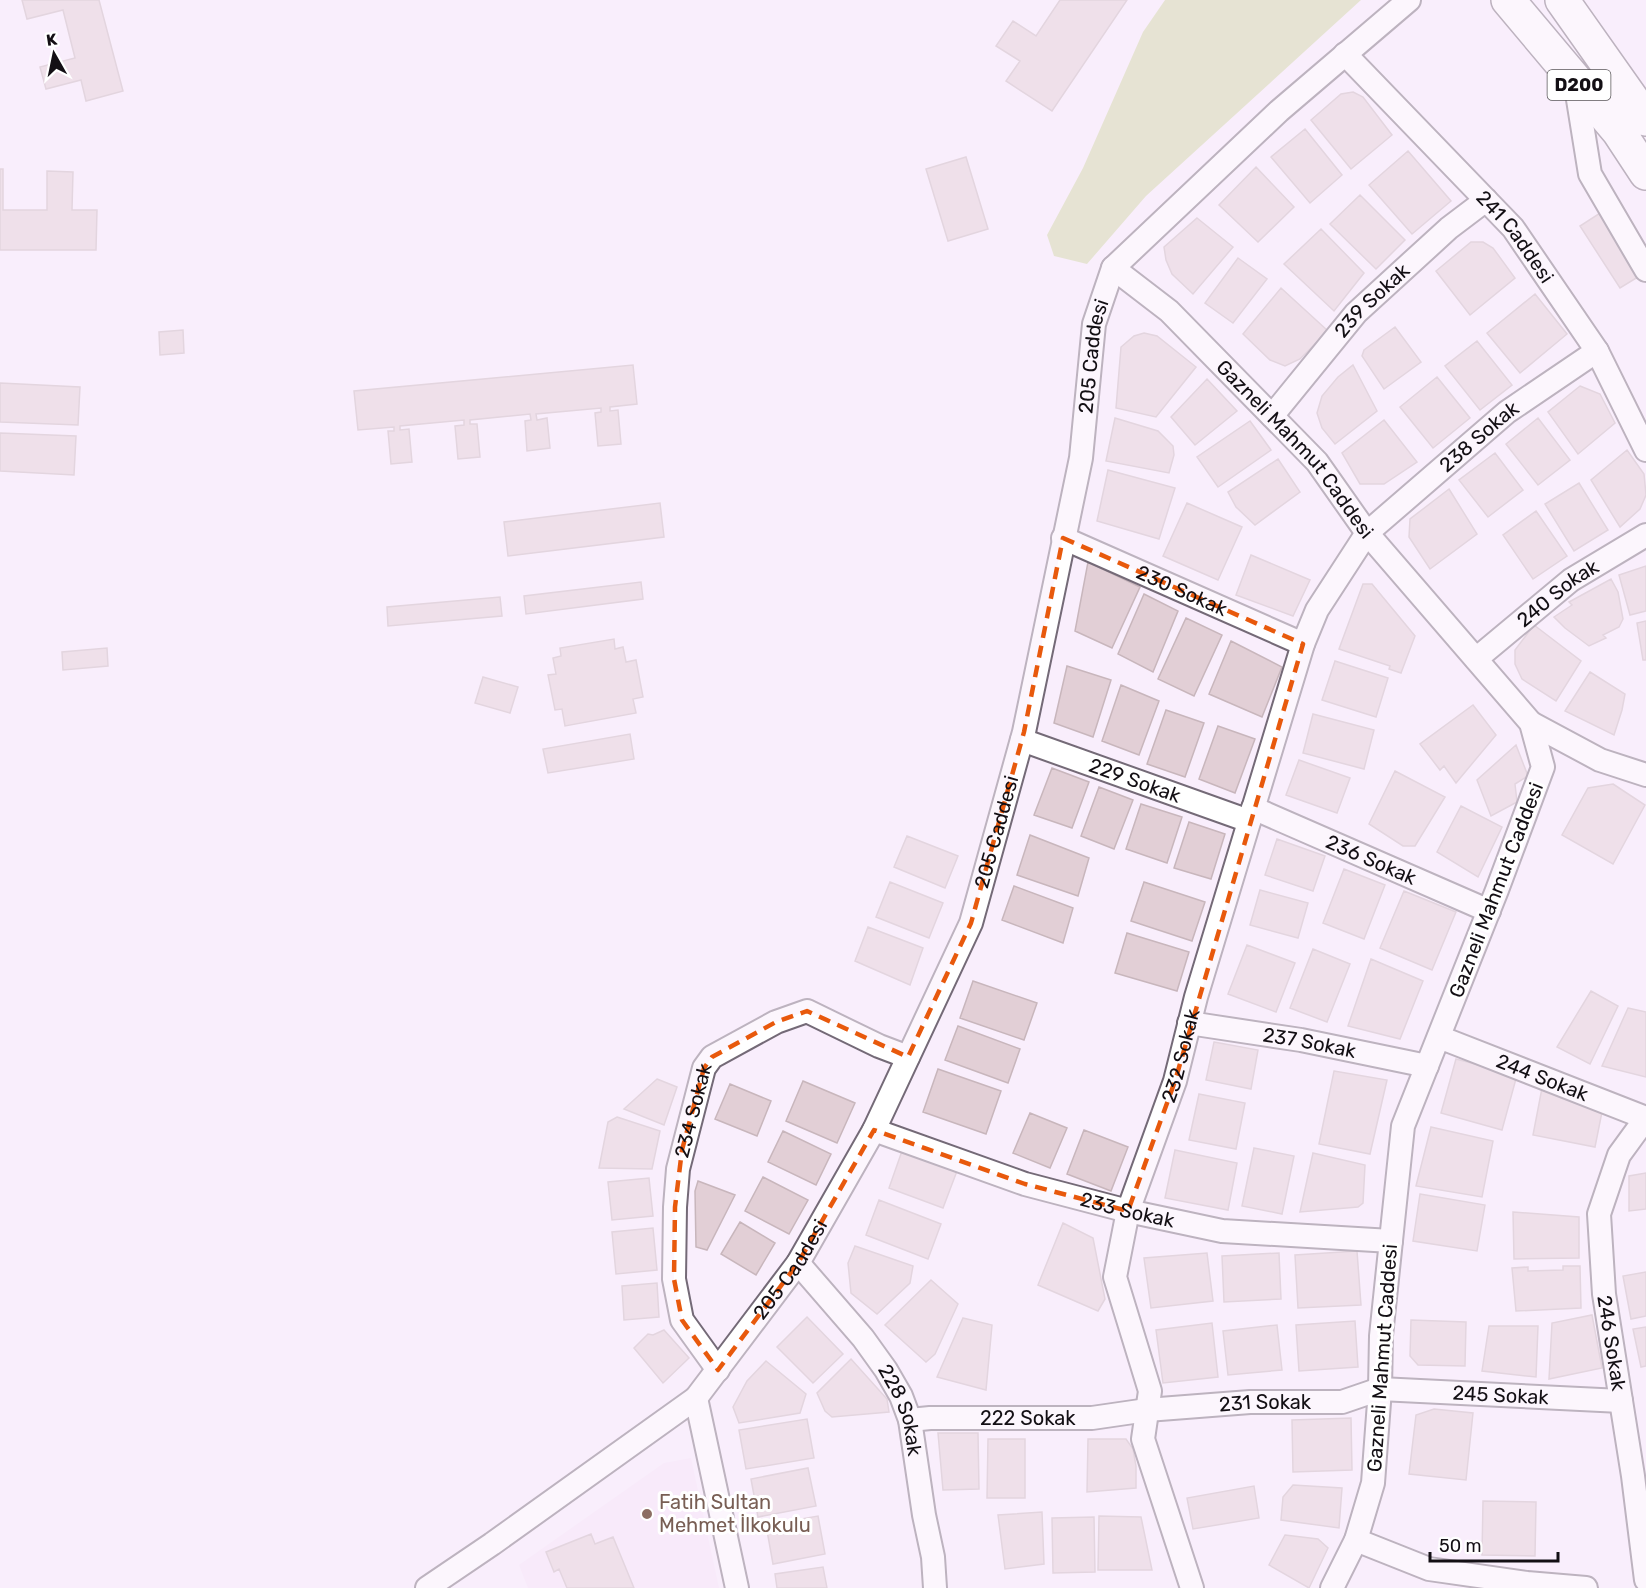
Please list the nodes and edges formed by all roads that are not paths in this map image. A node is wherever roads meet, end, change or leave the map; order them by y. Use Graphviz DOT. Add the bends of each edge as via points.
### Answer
graph roads {
  1 [pos="1409,0"];
  2 [pos="1508,0"];
  3 [pos="1562,0"];
  4 [pos="1346,54"];
  5 [pos="1574,79"];
  6 [pos="1646,119"];
  7 [pos="1646,173"];
  8 [pos="1486,200"];
  9 [pos="1113,268"];
  10 [pos="1646,270"];
  11 [pos="1597,351"];
  12 [pos="1272,416"];
  13 [pos="1646,450"];
  14 [pos="1367,533"];
  15 [pos="1646,535"];
  16 [pos="1063,538"];
  17 [pos="1303,644"];
  18 [pos="1476,659"];
  19 [pos="1531,723"];
  20 [pos="1022,740"];
  21 [pos="1646,776"];
  22 [pos="1251,815"];
  23 [pos="1489,911"];
  24 [pos="1190,1023"];
  25 [pos="1439,1037"];
  26 [pos="908,1057"];
  27 [pos="1427,1066"];
  28 [pos="1646,1118"];
  29 [pos="874,1130"];
  30 [pos="1128,1211"];
  31 [pos="1391,1241"];
  32 [pos="798,1263"];
  33 [pos="718,1370"];
  34 [pos="1380,1389"];
  35 [pos="696,1398"];
  36 [pos="1621,1401"];
  37 [pos="1147,1410"];
  38 [pos="910,1420"];
  39 [pos="1356,1540"];
  40 [pos="1646,1580"];
  41 [pos="1549,1587"];
  42 [pos="427,1588"];
  43 [pos="737,1588"];
  44 [pos="935,1588"];
  45 [pos="1192,1588"];
  46 [pos="1332,1588"];
  47 [pos="1586,1588"];
  1 -- 4 [label="street, 205 Caddesi"];
  2 -- 5 [label="highway, D200"];
  3 -- 6 [label="highway, D200"];
  4 -- 8 [label="street, 241 Caddesi"];
  4 -- 9 [label="street, 205 Caddesi" via="1279,111"];
  5 -- 7 [label="highway, D200" via="1619,132"];
  5 -- 10 [label="street" via="1590,174"];
  8 -- 11 [label="street, 241 Caddesi" via="1513,228"];
  8 -- 12 [label="street, 239 Sokak" via="1449,228 1356,313"];
  9 -- 12 [label="street, Gazneli Mahmut Caddesi" via="1169,311"];
  9 -- 16 [label="street, 205 Caddesi" via="1094,324 1081,458"];
  11 -- 13 [label="street, 241 Caddesi"];
  11 -- 14 [label="street, 238 Sokak" via="1507,412"];
  12 -- 14 [label="street, Gazneli Mahmut Caddesi" via="1317,462"];
  14 -- 17 [label="street, 232 Sokak" via="1317,610"];
  14 -- 18 [label="street, Gazneli Mahmut Caddesi"];
  15 -- 18 [label="street, 240 Sokak" via="1571,580"];
  16 -- 17 [label="street, 230 Sokak"];
  16 -- 20 [label="street, 205 Caddesi"];
  17 -- 22 [label="street, 232 Sokak"];
  18 -- 19 [label="street, Gazneli Mahmut Caddesi"];
  19 -- 21 [label="street" via="1600,760"];
  19 -- 23 [label="street, Gazneli Mahmut Caddesi" via="1543,767"];
  20 -- 22 [label="street, 229 Sokak"];
  20 -- 26 [label="street, 205 Caddesi" via="971,922"];
  22 -- 23 [label="street, 236 Sokak"];
  22 -- 24 [label="street, 232 Sokak"];
  23 -- 25 [label="street, Gazneli Mahmut Caddesi"];
  24 -- 27 [label="street, 237 Sokak" via="1301,1040"];
  24 -- 30 [label="street, 232 Sokak" via="1175,1081"];
  25 -- 27 [label="street, Gazneli Mahmut Caddesi"];
  25 -- 28 [label="street, 244 Sokak"];
  26 -- 29 [label="street, 205 Caddesi"];
  26 -- 33 [label="street, 234 Sokak" via="807,1011 776,1022 712,1057 704,1068 678,1169 674,1279 682,1320"];
  27 -- 31 [label="street, Gazneli Mahmut Caddesi" via="1404,1126"];
  28 -- 36 [label="street, 246 Sokak" via="1619,1155 1599,1214 1604,1294"];
  29 -- 30 [label="street, 233 Sokak" via="1025,1184"];
  29 -- 32 [label="street, 205 Caddesi"];
  30 -- 31 [label="street, 233 Sokak" via="1222,1231"];
  30 -- 37 [label="street, 232 Sokak" via="1115,1277 1150,1391"];
  31 -- 34 [label="street, Gazneli Mahmut Caddesi"];
  32 -- 33 [label="street, 205 Caddesi"];
  32 -- 38 [label="street, 228 Sokak" via="886,1370"];
  33 -- 35 [label="street, 205 Caddesi"];
  34 -- 36 [label="street, 245 Sokak"];
  34 -- 37 [label="street, 231 Sokak" via="1342,1402 1250,1402"];
  34 -- 39 [label="street, Gazneli Mahmut Caddesi" via="1373,1483"];
  35 -- 42 [label="street, 205 Caddesi"];
  35 -- 43 [label="street"];
  36 -- 40 [label="street, 246 Sokak"];
  37 -- 38 [label="street, 222 Sokak" via="1092,1418"];
  37 -- 45 [label="street, 232 Sokak" via="1143,1439"];
  38 -- 44 [label="street, 228 Sokak"];
  39 -- 41 [label="street" via="1429,1569"];
  39 -- 46 [label="street, Gazneli Mahmut Caddesi"];
  41 -- 47 [label="street"];
}
